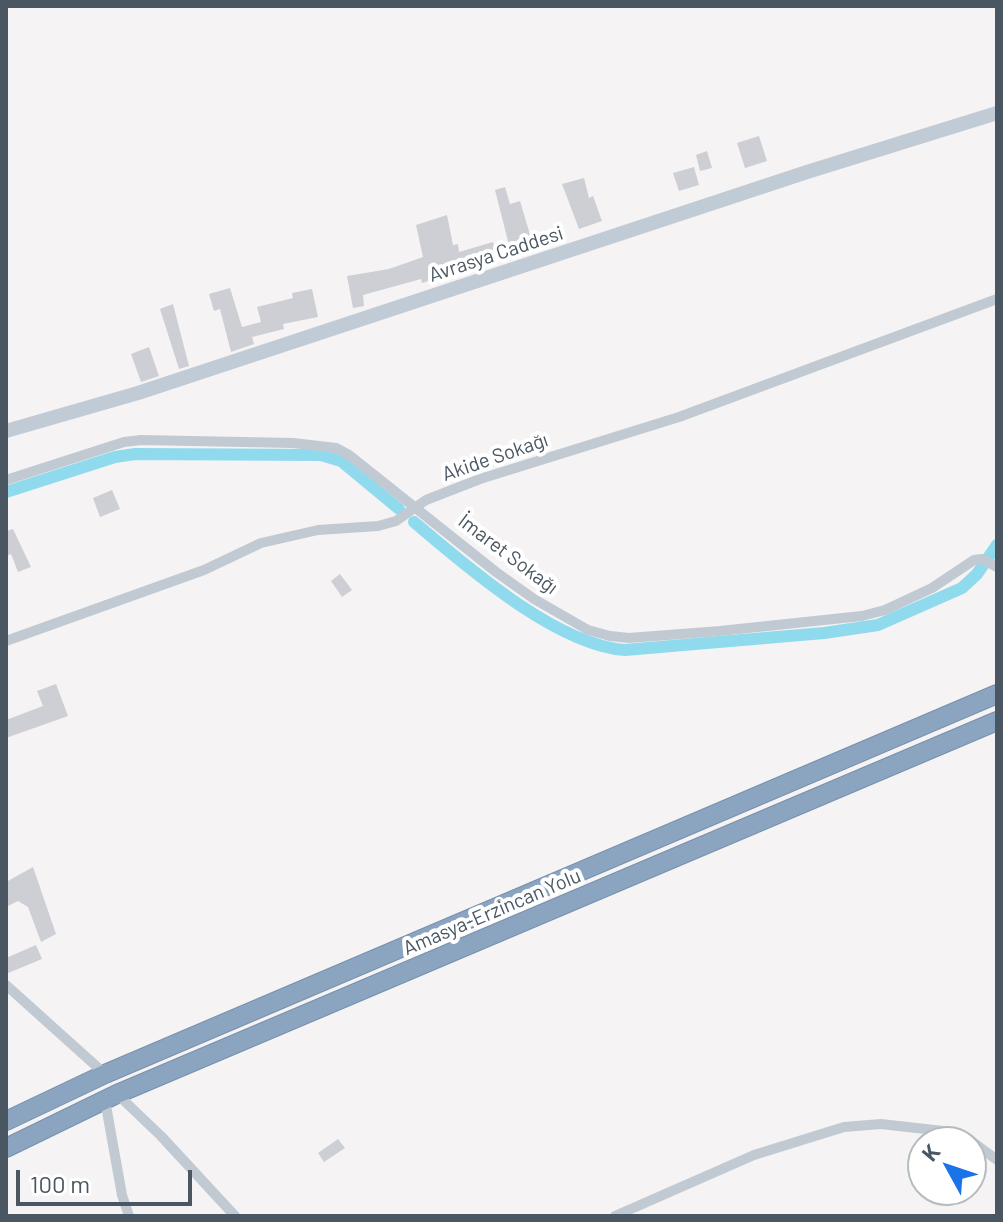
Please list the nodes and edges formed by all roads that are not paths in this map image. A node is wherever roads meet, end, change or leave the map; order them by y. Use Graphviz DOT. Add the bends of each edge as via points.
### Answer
graph roads {
  1 [pos="997,113"];
  2 [pos="997,299"];
  3 [pos="6,431"];
  4 [pos="6,480"];
  5 [pos="416,507"];
  6 [pos="996,567"];
  7 [pos="6,641"];
  8 [pos="997,694"];
  9 [pos="997,721"];
  10 [pos="6,985"];
  11 [pos="105,1074"];
  12 [pos="111,1097"];
  13 [pos="6,1121"];
  14 [pos="6,1148"];
  15 [pos="997,1160"];
  16 [pos="129,1216"];
  17 [pos="235,1216"];
  18 [pos="615,1216"];
  1 -- 3 [label="street, Avrasya Caddesi" via="138,393"];
  2 -- 5 [label="street, Akide Sokağı" via="679,417 480,479"];
  4 -- 5 [label="street, İmaret Sokağı" via="124,442 293,443 336,448"];
  5 -- 6 [label="street, İmaret Sokağı" via="534,599 588,630 629,638 862,616 920,594 974,560"];
  5 -- 7 [label="street, Akide Sokağı" via="378,526 318,530 261,543 204,570"];
  8 -- 11 [label="highway, Amasya-Erzincan Yolu"];
  9 -- 12 [label="highway, Amasya-Erzincan Yolu"];
  10 -- 11 [label="street"];
  11 -- 13 [label="highway, Amasya-Erzincan Yolu"];
  12 -- 14 [label="highway, Amasya-Erzincan Yolu"];
  12 -- 16 [label="street"];
  12 -- 17 [label="street" via="161,1136"];
  15 -- 18 [label="street" via="952,1132 881,1124 844,1127 754,1155"];
}
